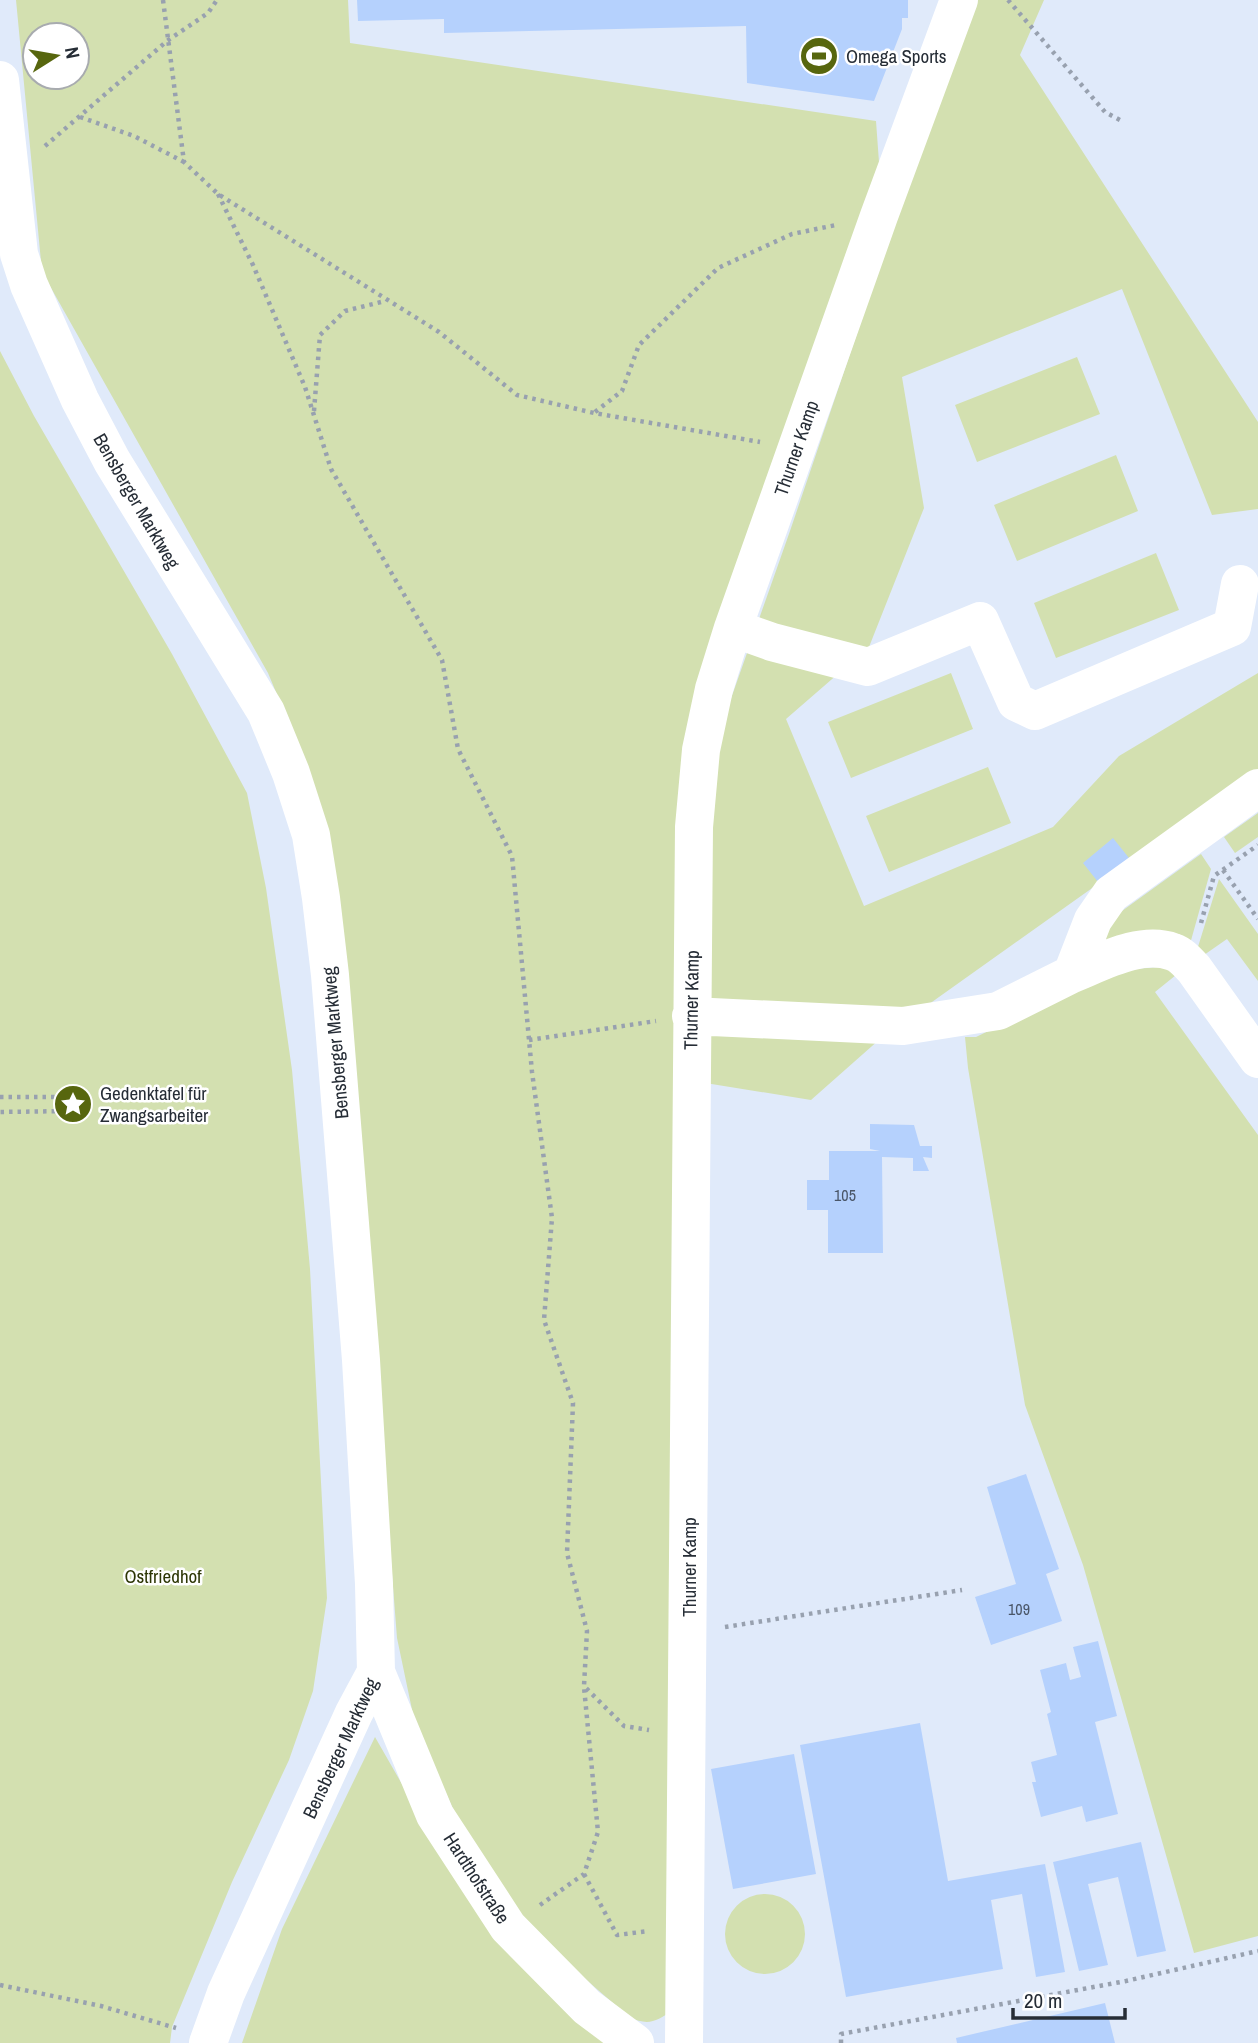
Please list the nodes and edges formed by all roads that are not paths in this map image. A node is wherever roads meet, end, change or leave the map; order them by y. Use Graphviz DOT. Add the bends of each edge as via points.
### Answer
graph roads {
  1 [pos="959,0"];
  2 [pos="0,80"];
  3 [pos="10,252"];
  4 [pos="1240,584"];
  5 [pos="733,628"];
  6 [pos="1258,788"];
  7 [pos="1072,974"];
  8 [pos="691,1016"];
  9 [pos="1258,1059"];
  10 [pos="376,1672"];
  11 [pos="195,2036"];
  12 [pos="635,2043"];
  13 [pos="684,2043"];
  1 -- 5 [label="street, Thurner Kamp"];
  2 -- 3 [label="street, Bensberger Marktweg"];
  3 -- 10 [label="street, Bensberger Marktweg" via="112,461 266,712 311,835 330,975 360,1346"];
  4 -- 5 [label="street" via="1232,627 1035,711 1016,702 980,621 868,667"];
  5 -- 8 [label="street, Thurner Kamp" via="701,750 694,827"];
  6 -- 7 [label="street" via="1111,894 1093,920"];
  7 -- 8 [label="street" via="998,1011 903,1026"];
  7 -- 9 [label="street" via="1130,952 1150,948 1172,951 1194,969"];
  8 -- 13 [label="street, Thurner Kamp"];
  10 -- 11 [label="street, Bensberger Marktweg" via="226,1993"];
  10 -- 12 [label="street, Hardthofstraße" via="435,1815 508,1927 587,2007"];
}
